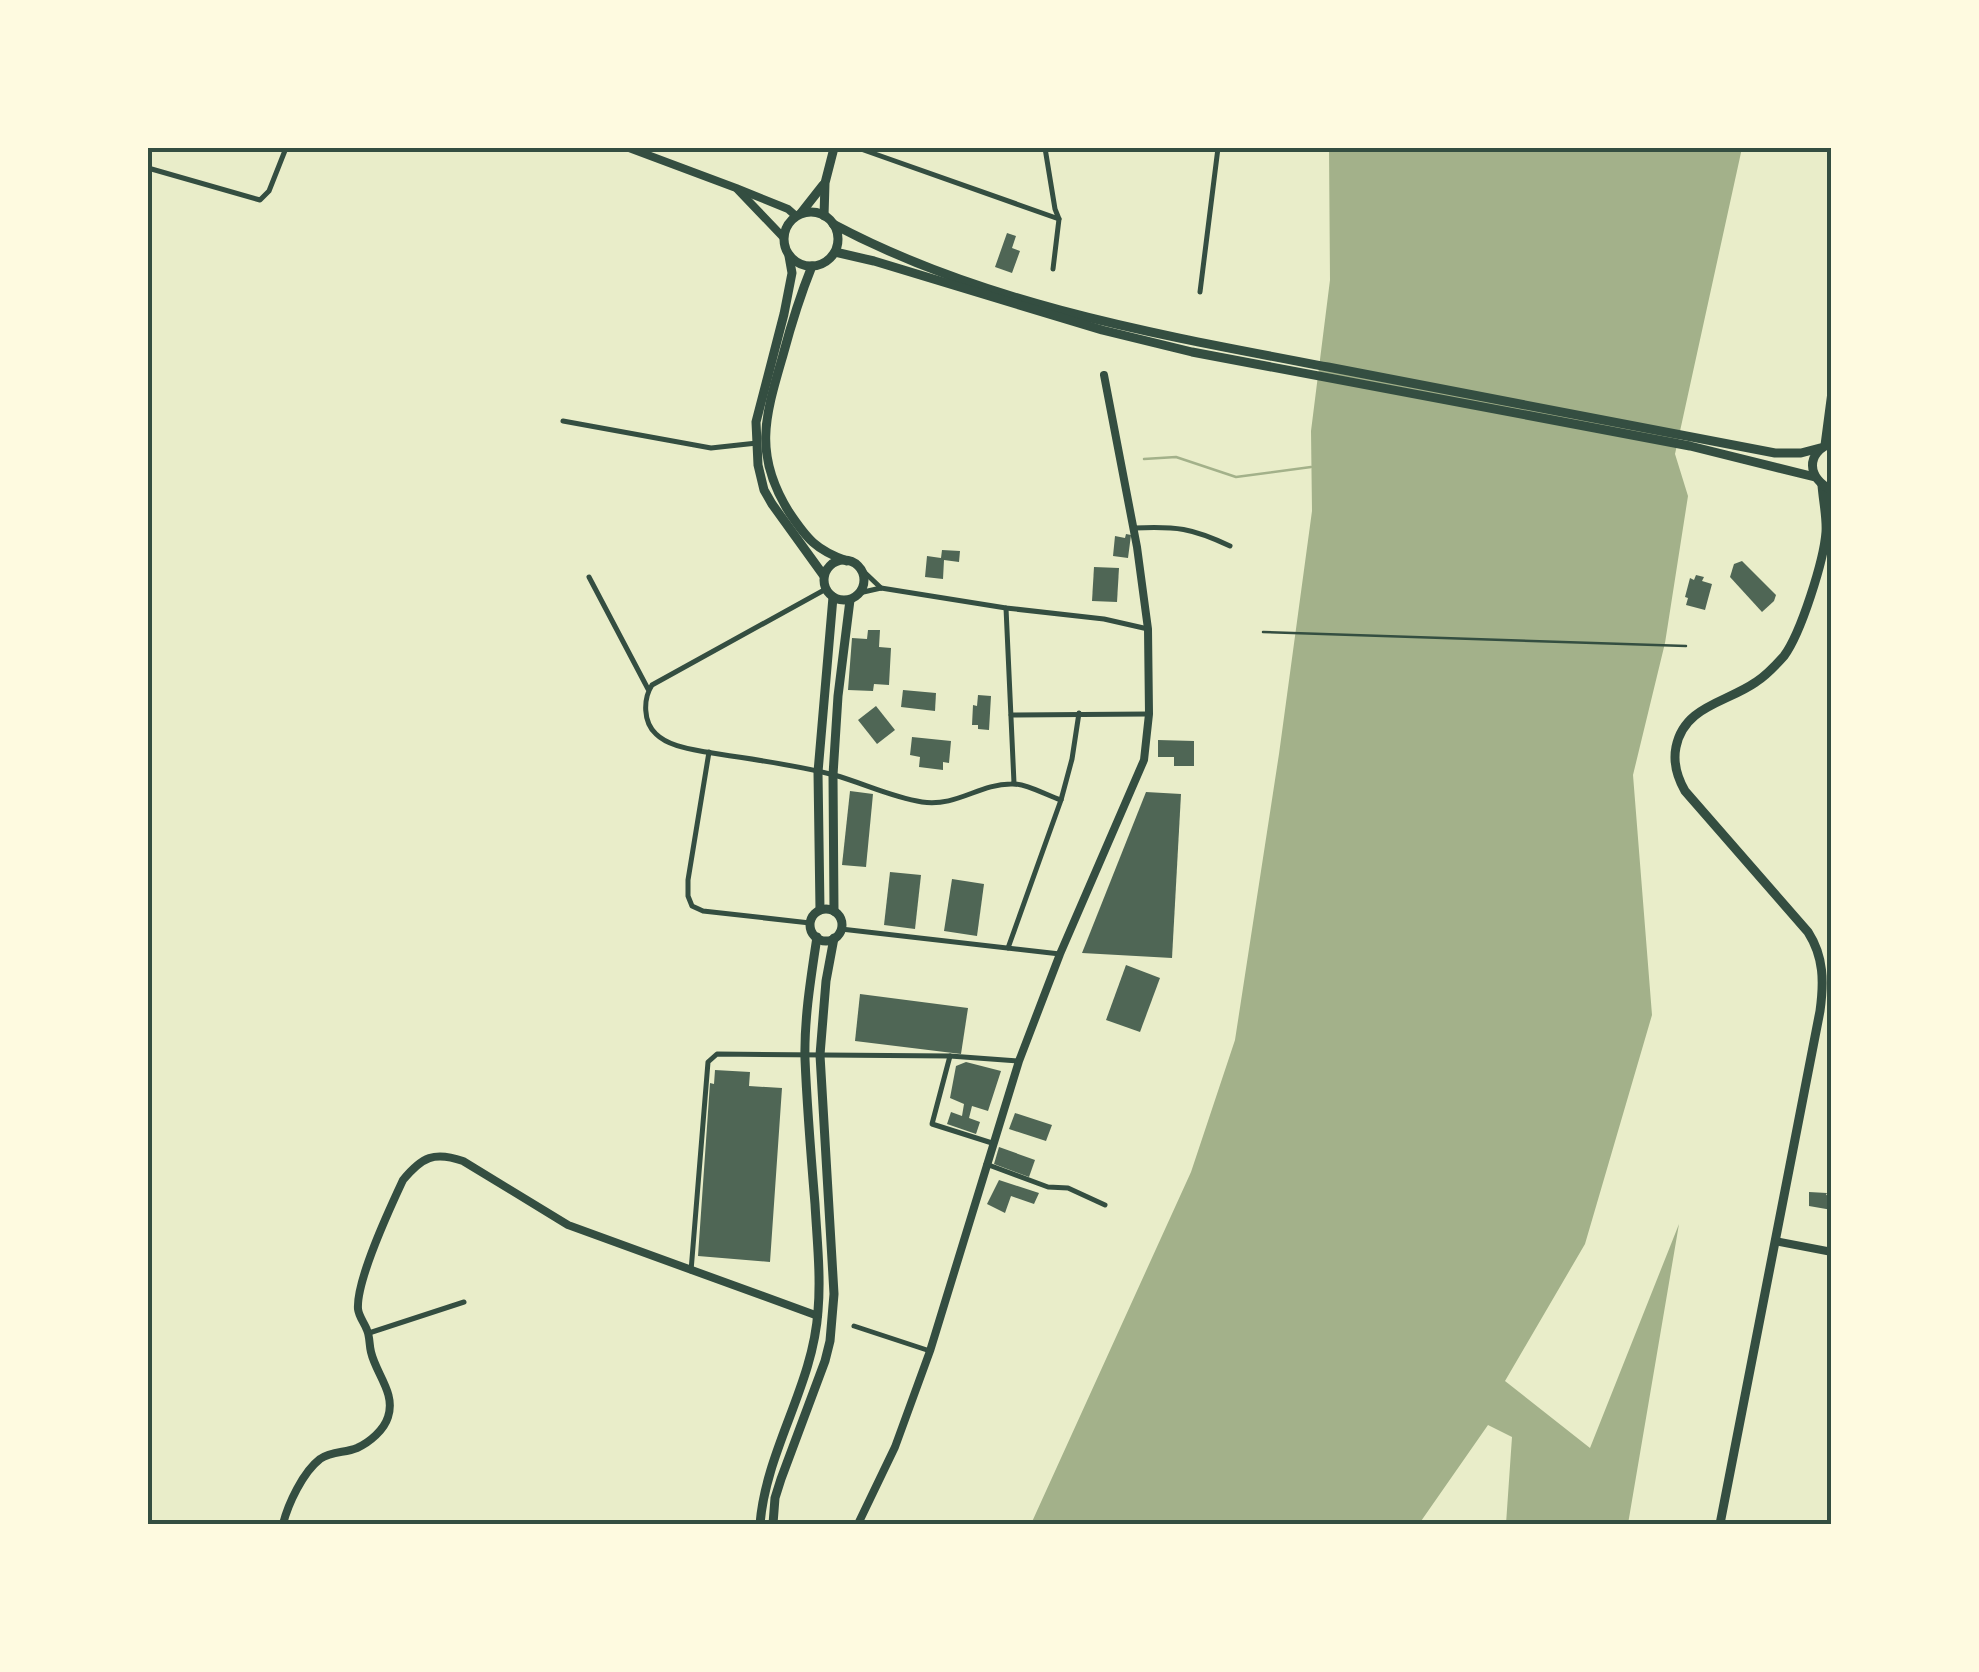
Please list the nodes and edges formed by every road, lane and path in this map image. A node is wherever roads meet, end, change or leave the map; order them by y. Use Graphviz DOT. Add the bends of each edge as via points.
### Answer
graph roads {
  1 [pos="286,148"];
  2 [pos="629,148"];
  3 [pos="834,148"];
  4 [pos="858,148"];
  5 [pos="1045,148"];
  6 [pos="1218,148"];
  7 [pos="148,168"];
  8 [pos="825,183"];
  9 [pos="736,188"];
  10 [pos="798,215"];
  11 [pos="824,216"];
  12 [pos="1059,219"];
  13 [pos="833,224"];
  14 [pos="783,237"];
  15 [pos="835,252"];
  16 [pos="790,256"];
  17 [pos="812,266"];
  18 [pos="1052,269"];
  19 [pos="1200,292"];
  20 [pos="1264,360"];
  21 [pos="1104,375"];
  22 [pos="1832,392"];
  23 [pos="563,422"];
  24 [pos="1691,441"];
  25 [pos="760,442"];
  26 [pos="1826,445"];
  27 [pos="1823,484"];
  28 [pos="1829,527"];
  29 [pos="1134,528"];
  30 [pos="1230,546"];
  31 [pos="847,561"];
  32 [pos="860,568"];
  33 [pos="824,576"];
  34 [pos="590,577"];
  35 [pos="881,588"];
  36 [pos="860,592"];
  37 [pos="829,593"];
  38 [pos="850,600"];
  39 [pos="1006,608"];
  40 [pos="1148,629"];
  41 [pos="1263,632"];
  42 [pos="1686,646"];
  43 [pos="648,689"];
  44 [pos="1079,713"];
  45 [pos="1149,714"];
  46 [pos="1011,715"];
  47 [pos="709,752"];
  48 [pos="818,772"];
  49 [pos="833,775"];
  50 [pos="1014,783"];
  51 [pos="1061,800"];
  52 [pos="820,910"];
  53 [pos="834,911"];
  54 [pos="810,923"];
  55 [pos="841,929"];
  56 [pos="817,937"];
  57 [pos="834,938"];
  58 [pos="1008,948"];
  59 [pos="1060,954"];
  60 [pos="805,1055"];
  61 [pos="820,1055"];
  62 [pos="950,1056"];
  63 [pos="1019,1060"];
  64 [pos="992,1143"];
  65 [pos="986,1164"];
  66 [pos="1105,1204"];
  67 [pos="1775,1241"];
  68 [pos="1832,1252"];
  69 [pos="692,1270"];
  70 [pos="464,1302"];
  71 [pos="818,1316"];
  72 [pos="854,1326"];
  73 [pos="369,1333"];
  74 [pos="930,1351"];
  75 [pos="283,1524"];
  76 [pos="760,1524"];
  77 [pos="773,1524"];
  78 [pos="858,1524"];
  79 [pos="1720,1524"];
  1 -- 7 [label="street" via="270,191 257,201"];
  2 -- 9 [label="street"];
  3 -- 8 [label="main road"];
  4 -- 12 [label="street"];
  5 -- 12 [label="street"];
  6 -- 19 [label="street"];
  8 -- 10 [label="main road"];
  8 -- 11 [label="main road"];
  9 -- 10 [label="street"];
  9 -- 14 [label="street"];
  10 -- 11 [label="main road"];
  10 -- 14 [label="main road"];
  11 -- 13 [label="main road"];
  12 -- 18 [label="street"];
  13 -- 15 [label="main road"];
  13 -- 20 [label="main road" via="877,248 990,289"];
  14 -- 16 [label="main road"];
  15 -- 17 [label="main road"];
  15 -- 20 [label="main road" via="1102,330"];
  16 -- 17 [label="main road"];
  16 -- 25 [label="main road" via="784,314 756,422"];
  17 -- 25 [label="main road"];
  20 -- 24 [label="main road"];
  21 -- 29 [label="street"];
  22 -- 26 [label="main road"];
  23 -- 25 [label="street" via="711,448"];
  24 -- 26 [label="main road" via="1775,453"];
  24 -- 27 [label="main road"];
  25 -- 31 [label="main road" via="773,484 800,528 826,553"];
  25 -- 33 [label="main road" via="764,490"];
  26 -- 27 [label="main road" via="1812,467"];
  27 -- 28 [label="main road"];
  28 -- 67 [label="main road" via="1807,606 1785,654 1754,684 1687,720 1674,755 1689,797 1808,932 1821,960 1820,1011"];
  29 -- 30 [label="street" via="1172,526"];
  29 -- 40 [label="street"];
  31 -- 32 [label="main road"];
  31 -- 33 [label="main road" via="832,564"];
  32 -- 35 [label="street"];
  32 -- 36 [label="main road"];
  33 -- 37 [label="main road"];
  34 -- 43 [label="street"];
  35 -- 36 [label="street"];
  35 -- 39 [label="street"];
  36 -- 38 [label="main road"];
  37 -- 38 [label="main road"];
  37 -- 43 [label="street"];
  37 -- 48 [label="main road"];
  38 -- 49 [label="main road"];
  39 -- 40 [label="street"];
  39 -- 46 [label="street"];
  40 -- 45 [label="street"];
  41 -- 42 [label="path"];
  43 -- 47 [label="street" via="656,734"];
  44 -- 45 [label="street"];
  44 -- 46 [label="street"];
  44 -- 51 [label="street"];
  45 -- 59 [label="street" via="1144,760"];
  46 -- 50 [label="street"];
  47 -- 48 [label="street"];
  47 -- 54 [label="street" via="688,880 692,906"];
  48 -- 49 [label="street"];
  48 -- 52 [label="main road"];
  49 -- 50 [label="street" via="925,803"];
  49 -- 53 [label="main road"];
  50 -- 51 [label="street"];
  51 -- 58 [label="street"];
  52 -- 53 [label="main road"];
  52 -- 54 [label="main road"];
  53 -- 55 [label="main road"];
  54 -- 56 [label="main road"];
  55 -- 57 [label="main road"];
  55 -- 58 [label="street"];
  56 -- 57 [label="main road"];
  56 -- 60 [label="main road"];
  57 -- 61 [label="main road"];
  58 -- 59 [label="street"];
  59 -- 63 [label="street"];
  60 -- 61 [label="street"];
  60 -- 69 [label="street" via="716,1054 708,1062"];
  60 -- 71 [label="main road"];
  61 -- 62 [label="street"];
  61 -- 77 [label="main road" via="832,1320 825,1361 775,1498"];
  62 -- 63 [label="street"];
  62 -- 64 [label="street" via="932,1124"];
  63 -- 64 [label="street"];
  64 -- 65 [label="street"];
  65 -- 66 [label="street"];
  65 -- 74 [label="street"];
  67 -- 68 [label="street"];
  67 -- 79 [label="main road"];
  69 -- 71 [label="street"];
  69 -- 73 [label="street" via="568,1225 479,1168 436,1156 404,1180 360,1285 358,1313"];
  70 -- 73 [label="street"];
  71 -- 76 [label="main road"];
  72 -- 74 [label="street"];
  73 -- 75 [label="street" via="388,1397 387,1421 355,1449 318,1460"];
  74 -- 78 [label="street"];
}
